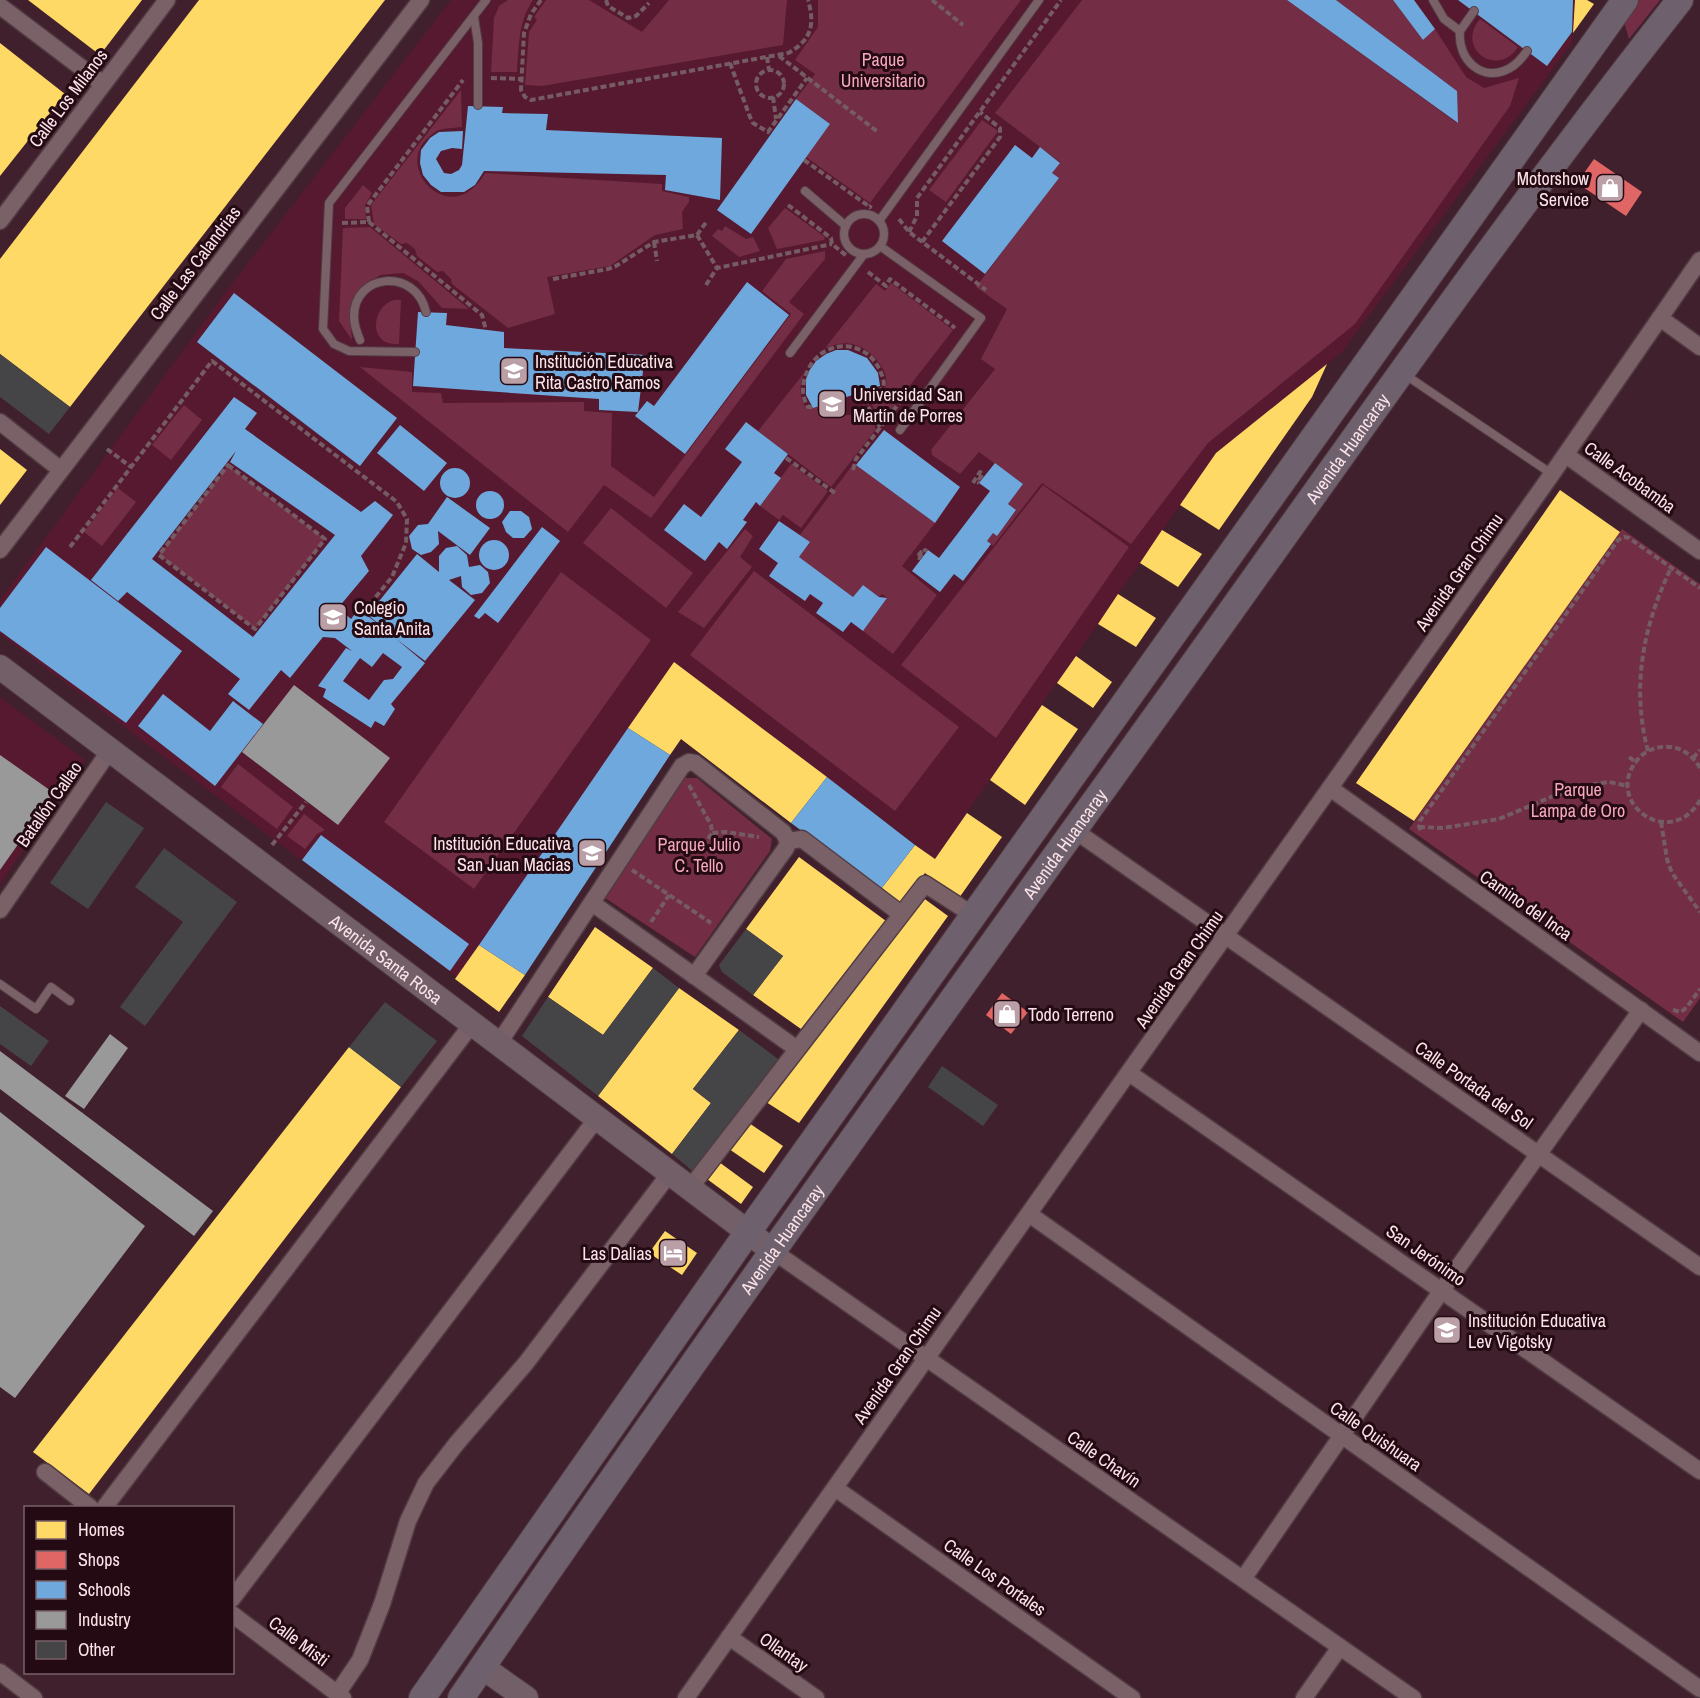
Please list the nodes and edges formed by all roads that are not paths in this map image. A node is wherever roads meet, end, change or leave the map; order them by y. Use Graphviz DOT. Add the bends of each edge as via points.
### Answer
graph roads {
  1 [pos="167,0"];
  2 [pos="421,0"];
  3 [pos="486,0"];
  4 [pos="1039,0"];
  5 [pos="1433,0"];
  6 [pos="1625,0"];
  7 [pos="1680,0"];
  8 [pos="0,6"];
  9 [pos="1700,6"];
  10 [pos="1474,11"];
  11 [pos="474,17"];
  12 [pos="1460,31"];
  13 [pos="1648,41"];
  14 [pos="1527,51"];
  15 [pos="103,84"];
  16 [pos="478,105"];
  17 [pos="805,191"];
  18 [pos="1,218"];
  19 [pos="879,221"];
  20 [pos="846,226"];
  21 [pos="880,246"];
  22 [pos="864,254"];
  23 [pos="1700,260"];
  24 [pos="426,312"];
  25 [pos="1660,318"];
  26 [pos="360,340"];
  27 [pos="1700,347"];
  28 [pos="415,352"];
  29 [pos="790,353"];
  30 [pos="1402,373"];
  31 [pos="0,422"];
  32 [pos="900,430"];
  33 [pos="1566,455"];
  34 [pos="61,470"];
  35 [pos="1552,474"];
  36 [pos="0,550"];
  37 [pos="1700,551"];
  38 [pos="0,667"];
  39 [pos="110,750"];
  40 [pos="1330,788"];
  41 [pos="1074,830"];
  42 [pos="788,841"];
  43 [pos="592,903"];
  44 [pos="0,910"];
  45 [pos="901,914"];
  46 [pos="974,915"];
  47 [pos="1226,937"];
  48 [pos="694,976"];
  49 [pos="0,984"];
  50 [pos="70,1000"];
  51 [pos="1641,1010"];
  52 [pos="472,1024"];
  53 [pos="499,1044"];
  54 [pos="1697,1044"];
  55 [pos="797,1049"];
  56 [pos="1129,1073"];
  57 [pos="597,1118"];
  58 [pos="1540,1154"];
  59 [pos="670,1173"];
  60 [pos="690,1188"];
  61 [pos="1029,1214"];
  62 [pos="748,1232"];
  63 [pos="774,1251"];
  64 [pos="1700,1267"];
  65 [pos="1442,1290"];
  66 [pos="926,1358"];
  67 [pos="1342,1435"];
  68 [pos="1700,1471"];
  69 [pos="45,1473"];
  70 [pos="835,1488"];
  71 [pos="88,1506"];
  72 [pos="106,1506"];
  73 [pos="1243,1579"];
  74 [pos="234,1596"];
  75 [pos="234,1616"];
  76 [pos="729,1637"];
  77 [pos="1340,1647"];
  78 [pos="482,1667"];
  79 [pos="0,1672"];
  80 [pos="1700,1689"];
  81 [pos="340,1696"];
  82 [pos="34,1698"];
  83 [pos="422,1698"];
  84 [pos="460,1698"];
  85 [pos="526,1698"];
  86 [pos="686,1698"];
  87 [pos="816,1698"];
  88 [pos="1132,1698"];
  89 [pos="1304,1698"];
  90 [pos="1413,1698"];
  1 -- 15 [label="street, Calle Los Milanos"];
  2 -- 34 [label="street, Calle Las Calandrias"];
  3 -- 11 [label="lane"];
  4 -- 19 [label="lane"];
  5 -- 12 [label="lane" via="1444,19"];
  6 -- 46 [label="main road, Avenida Huancaray"];
  7 -- 13 [label="main road, Avenida Huancaray"];
  8 -- 15 [label="street"];
  9 -- 13 [label="main road"];
  10 -- 12 [label="lane"];
  11 -- 16 [label="lane"];
  11 -- 28 [label="lane" via="329,203 323,329 334,344 349,351"];
  12 -- 14 [label="lane" via="1465,58 1480,70 1506,70"];
  13 -- 30 [label="main road, Avenida Huancaray"];
  15 -- 18 [label="street, Calle Los Milanos"];
  17 -- 20 [label="lane"];
  19 -- 20 [label="lane" via="861,214"];
  19 -- 21 [label="lane" via="884,234"];
  20 -- 22 [label="lane" via="847,244"];
  21 -- 22 [label="lane"];
  21 -- 32 [label="lane" via="981,318"];
  22 -- 29 [label="lane"];
  23 -- 25 [label="street, Avenida Gran Chimu"];
  24 -- 26 [label="lane" via="417,292 407,285 384,281 372,286 356,304 354,316"];
  25 -- 27 [label="street"];
  25 -- 33 [label="street, Avenida Gran Chimu"];
  30 -- 35 [label="lane"];
  30 -- 41 [label="main road, Avenida Huancaray"];
  31 -- 34 [label="street"];
  33 -- 35 [label="street, Avenida Gran Chimu"];
  33 -- 37 [label="street, Calle Acobamba"];
  34 -- 36 [label="street, Calle Las Calandrias"];
  35 -- 40 [label="street, Avenida Gran Chimu"];
  38 -- 39 [label="street, Avenida Santa Rosa"];
  39 -- 44 [label="street, Batallón Callao"];
  39 -- 52 [label="street, Avenida Santa Rosa"];
  40 -- 47 [label="street, Avenida Gran Chimu"];
  40 -- 51 [label="street, Camino del Inca"];
  41 -- 47 [label="street, Calle Portada del Sol"];
  41 -- 63 [label="main road, Avenida Huancaray"];
  42 -- 43 [label="street" via="783,832 748,804 689,762 682,766"];
  42 -- 45 [label="street" via="802,839"];
  42 -- 48 [label="street"];
  43 -- 48 [label="street"];
  43 -- 53 [label="street"];
  45 -- 46 [label="street" via="925,884"];
  45 -- 55 [label="street"];
  46 -- 62 [label="main road, Avenida Huancaray"];
  47 -- 56 [label="street, Avenida Gran Chimu"];
  47 -- 58 [label="street, Calle Portada del Sol"];
  48 -- 55 [label="street"];
  49 -- 50 [label="lane" via="36,1008 51,987"];
  51 -- 54 [label="street, Camino del Inca"];
  51 -- 58 [label="street"];
  52 -- 53 [label="street, Avenida Santa Rosa"];
  52 -- 72 [label="street"];
  53 -- 57 [label="street, Avenida Santa Rosa"];
  55 -- 60 [label="street"];
  56 -- 61 [label="street, Avenida Gran Chimu"];
  56 -- 65 [label="street, San Jerónimo"];
  57 -- 59 [label="street, Avenida Santa Rosa"];
  57 -- 74 [label="street"];
  58 -- 64 [label="street, Calle Portada del Sol"];
  58 -- 65 [label="street"];
  59 -- 60 [label="street, Avenida Santa Rosa"];
  59 -- 81 [label="street" via="526,1362 426,1483 408,1521 360,1660"];
  60 -- 62 [label="street, Avenida Santa Rosa"];
  61 -- 66 [label="street, Avenida Gran Chimu"];
  61 -- 67 [label="street, Calle Quishuara"];
  62 -- 63 [label="street, Avenida Santa Rosa"];
  62 -- 83 [label="main road, Avenida Huancaray"];
  63 -- 66 [label="street, Calle Chavín"];
  63 -- 78 [label="main road, Avenida Huancaray"];
  65 -- 67 [label="street"];
  65 -- 68 [label="street, San Jerónimo"];
  66 -- 70 [label="street, Avenida Gran Chimu"];
  66 -- 73 [label="street, Calle Chavín"];
  67 -- 73 [label="street"];
  67 -- 80 [label="street, Calle Quishuara"];
  69 -- 71 [label="street"];
  70 -- 76 [label="street, Avenida Gran Chimu"];
  70 -- 88 [label="street, Calle Los Portales"];
  73 -- 77 [label="street, Calle Chavín"];
  75 -- 81 [label="street, Calle Misti"];
  76 -- 86 [label="street, Avenida Gran Chimu"];
  76 -- 87 [label="street, Ollantay"];
  77 -- 89 [label="street"];
  77 -- 90 [label="street, Calle Chavín"];
  78 -- 84 [label="main road, Avenida Huancaray"];
  78 -- 85 [label="street"];
  79 -- 82 [label="street"];
}
